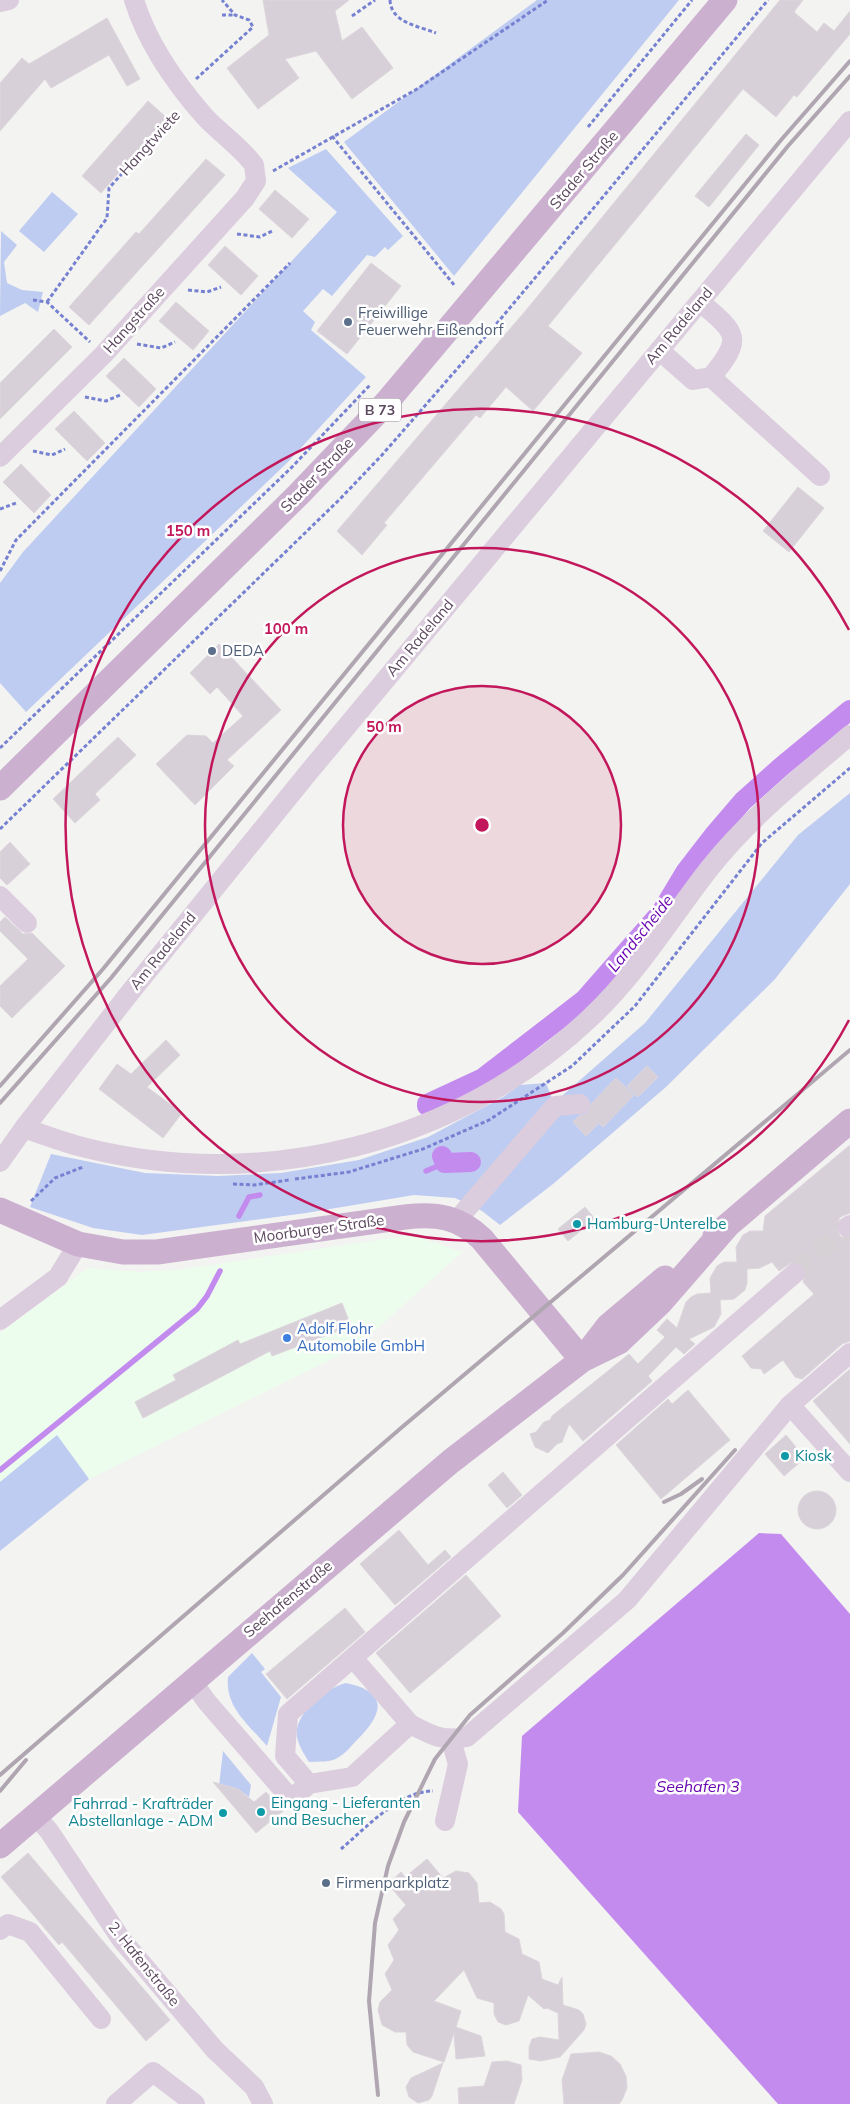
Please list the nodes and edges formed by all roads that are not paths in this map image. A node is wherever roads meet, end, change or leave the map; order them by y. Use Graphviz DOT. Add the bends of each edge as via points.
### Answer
graph roads {
  1 [pos="9,0"];
  2 [pos="134,0"];
  3 [pos="725,0"];
  4 [pos="0,2"];
  5 [pos="850,121"];
  6 [pos="257,175"];
  7 [pos="700,302"];
  8 [pos="659,350"];
  9 [pos="711,377"];
  10 [pos="7,451"];
  11 [pos="820,476"];
  12 [pos="850,735"];
  13 [pos="0,788"];
  14 [pos="0,896"];
  15 [pos="27,923"];
  16 [pos="580,1104"];
  17 [pos="850,1120"];
  18 [pos="24,1128"];
  19 [pos="0,1162"];
  20 [pos="7,1213"];
  21 [pos="457,1220"];
  22 [pos="78,1244"];
  23 [pos="795,1273"];
  24 [pos="0,1320"];
  25 [pos="850,1353"];
  26 [pos="582,1360"];
  27 [pos="790,1405"];
  28 [pos="850,1472"];
  29 [pos="353,1658"];
  30 [pos="192,1681"];
  31 [pos="410,1724"];
  32 [pos="451,1740"];
  33 [pos="309,1784"];
  34 [pos="35,1815"];
  35 [pos="445,1821"];
  36 [pos="0,1846"];
  37 [pos="0,1930"];
  38 [pos="101,2019"];
  39 [pos="254,2098"];
  40 [pos="116,2104"];
  41 [pos="195,2104"];
  1 -- 4 [label="street"];
  2 -- 6 [label="street, Hangtwiete" via="140,19 187,94 250,160"];
  3 -- 13 [label="main road, Stader Straße / B 73" via="386,403 298,495"];
  5 -- 7 [label="street, Am Radeland"];
  6 -- 10 [label="street, Hangstraße" via="250,191 172,279"];
  7 -- 8 [label="street, Am Radeland"];
  7 -- 9 [label="street" via="732,334 733,345 728,356"];
  8 -- 9 [label="street" via="693,380"];
  8 -- 18 [label="street, Am Radeland" via="302,780"];
  9 -- 11 [label="street"];
  12 -- 18 [label="street" via="751,823 710,868 622,985 590,1018 550,1052 492,1092 454,1112 402,1134 355,1147 240,1164 142,1158 86,1148"];
  14 -- 15 [label="street"];
  16 -- 21 [label="street" via="555,1106"];
  17 -- 26 [label="main road" via="608,1326"];
  18 -- 19 [label="street, Am Radeland"];
  20 -- 22 [label="main road, Moorburger Straße"];
  21 -- 22 [label="main road, Moorburger Straße" via="436,1215 405,1217 157,1252 123,1252"];
  21 -- 26 [label="main road, Moorburger Straße" via="482,1239"];
  22 -- 24 [label="street" via="58,1277"];
  23 -- 29 [label="street"];
  25 -- 27 [label="street"];
  26 -- 30 [label="main road, Seehafenstraße" via="450,1462"];
  27 -- 28 [label="street"];
  27 -- 32 [label="street" via="627,1600 467,1737"];
  29 -- 31 [label="street"];
  29 -- 33 [label="street" via="288,1714 285,1756"];
  30 -- 33 [label="street" via="291,1799"];
  30 -- 34 [label="main road, Seehafenstraße"];
  31 -- 32 [label="street" via="431,1736"];
  31 -- 33 [label="street" via="352,1777"];
  32 -- 35 [label="street" via="458,1764"];
  34 -- 36 [label="main road, Seehafenstraße"];
  34 -- 39 [label="street, 2. Hafenstraße" via="121,1939"];
  37 -- 38 [label="street" via="8,1924 30,1932"];
  40 -- 41 [label="street" via="153,2072"];
}
